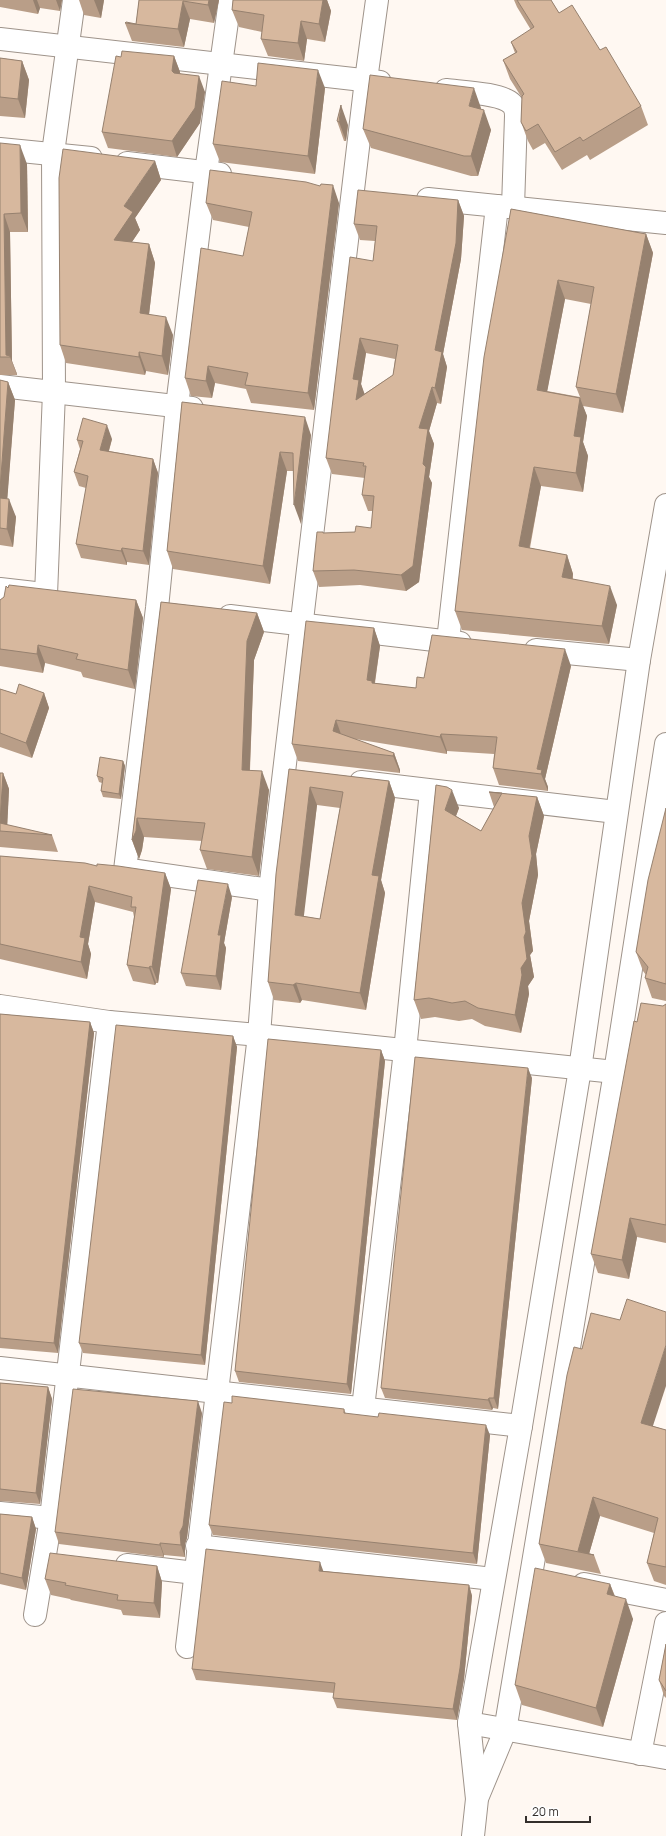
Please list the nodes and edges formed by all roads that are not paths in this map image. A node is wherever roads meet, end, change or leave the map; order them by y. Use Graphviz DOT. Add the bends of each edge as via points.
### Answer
graph roads {
  1 [pos="74,0"];
  2 [pos="230,0"];
  3 [pos="376,0"];
  4 [pos="0,39"];
  5 [pos="68,46"];
  6 [pos="222,64"];
  7 [pos="366,80"];
  8 [pos="402,84"];
  9 [pos="424,87"];
  10 [pos="0,149"];
  11 [pos="53,153"];
  12 [pos="206,172"];
  13 [pos="237,176"];
  14 [pos="330,189"];
  15 [pos="353,192"];
  16 [pos="376,194"];
  17 [pos="406,197"];
  18 [pos="505,206"];
  19 [pos="666,223"];
  20 [pos="0,386"];
  21 [pos="54,392"];
  22 [pos="177,406"];
  23 [pos="208,410"];
  24 [pos="302,421"];
  25 [pos="326,424"];
  26 [pos="666,505"];
  27 [pos="1,596"];
  28 [pos="149,607"];
  29 [pos="180,611"];
  30 [pos="211,614"];
  31 [pos="303,624"];
  32 [pos="448,641"];
  33 [pos="478,644"];
  34 [pos="516,648"];
  35 [pos="639,660"];
  36 [pos="666,744"];
  37 [pos="284,772"];
  38 [pos="307,775"];
  39 [pos="338,779"];
  40 [pos="431,791"];
  41 [pos="616,812"];
  42 [pos="102,868"];
  43 [pos="125,870"];
  44 [pos="270,890"];
  45 [pos="0,1006"];
  46 [pos="109,1022"];
  47 [pos="259,1035"];
  48 [pos="405,1051"];
  49 [pos="580,1069"];
  50 [pos="615,1072"];
  51 [pos="0,1368"];
  52 [pos="68,1377"];
  53 [pos="216,1392"];
  54 [pos="363,1408"];
  55 [pos="521,1426"];
  56 [pos="0,1513"];
  57 [pos="51,1518"];
  58 [pos="197,1546"];
  59 [pos="45,1554"];
  60 [pos="68,1557"];
  61 [pos="108,1562"];
  62 [pos="195,1573"];
  63 [pos="532,1573"];
  64 [pos="493,1579"];
  65 [pos="666,1600"];
  66 [pos="35,1615"];
  67 [pos="666,1628"];
  68 [pos="187,1647"];
  69 [pos="658,1702"];
  70 [pos="469,1723"];
  71 [pos="505,1731"];
  72 [pos="640,1754"];
  73 [pos="666,1758"];
  74 [pos="477,1799"];
  75 [pos="473,1836"];
  1 -- 5 [label="street"];
  2 -- 6 [label="street"];
  3 -- 7 [label="street"];
  4 -- 5 [label="street"];
  5 -- 6 [label="street"];
  5 -- 11 [label="street"];
  6 -- 7 [label="street"];
  6 -- 12 [label="street"];
  7 -- 8 [label="street"];
  7 -- 15 [label="street"];
  9 -- 18 [label="street" via="502,98 515,108"];
  10 -- 11 [label="street"];
  11 -- 12 [label="street"];
  11 -- 21 [label="street"];
  12 -- 13 [label="street"];
  12 -- 22 [label="street"];
  14 -- 15 [label="street"];
  15 -- 16 [label="street"];
  15 -- 25 [label="street"];
  17 -- 18 [label="street"];
  18 -- 19 [label="street"];
  18 -- 32 [label="street"];
  20 -- 21 [label="street"];
  21 -- 22 [label="street"];
  21 -- 27 [label="street" via="54,596"];
  22 -- 23 [label="street"];
  22 -- 28 [label="street"];
  24 -- 25 [label="street"];
  25 -- 31 [label="street"];
  26 -- 35 [label="street"];
  28 -- 29 [label="street"];
  28 -- 43 [label="street"];
  30 -- 31 [label="street"];
  31 -- 32 [label="street"];
  31 -- 37 [label="street"];
  32 -- 33 [label="street"];
  34 -- 35 [label="street"];
  35 -- 41 [label="street"];
  36 -- 50 [label="street" via="636,1007"];
  37 -- 38 [label="street"];
  37 -- 44 [label="street"];
  39 -- 40 [label="street"];
  40 -- 41 [label="street"];
  40 -- 48 [label="street"];
  41 -- 49 [label="street"];
  42 -- 43 [label="street"];
  43 -- 44 [label="street"];
  44 -- 47 [label="street"];
  45 -- 46 [label="street"];
  46 -- 47 [label="street"];
  46 -- 52 [label="street"];
  47 -- 48 [label="street"];
  47 -- 53 [label="street"];
  48 -- 49 [label="street"];
  48 -- 54 [label="street"];
  49 -- 50 [label="street"];
  49 -- 55 [label="street"];
  50 -- 63 [label="street"];
  51 -- 52 [label="street"];
  52 -- 53 [label="street"];
  52 -- 57 [label="street"];
  53 -- 54 [label="street"];
  53 -- 58 [label="street"];
  54 -- 55 [label="street"];
  55 -- 64 [label="street"];
  56 -- 57 [label="street"];
  57 -- 59 [label="street"];
  58 -- 62 [label="street"];
  58 -- 64 [label="street"];
  59 -- 60 [label="street"];
  59 -- 66 [label="street"];
  61 -- 62 [label="street"];
  62 -- 68 [label="street"];
  63 -- 65 [label="street"];
  63 -- 71 [label="street"];
  64 -- 70 [label="street"];
  67 -- 69 [label="street"];
  69 -- 72 [label="street"];
  70 -- 71 [label="street"];
  70 -- 74 [label="street"];
  71 -- 72 [label="street"];
  71 -- 74 [label="street"];
  72 -- 73 [label="street"];
  74 -- 75 [label="street"];
}
